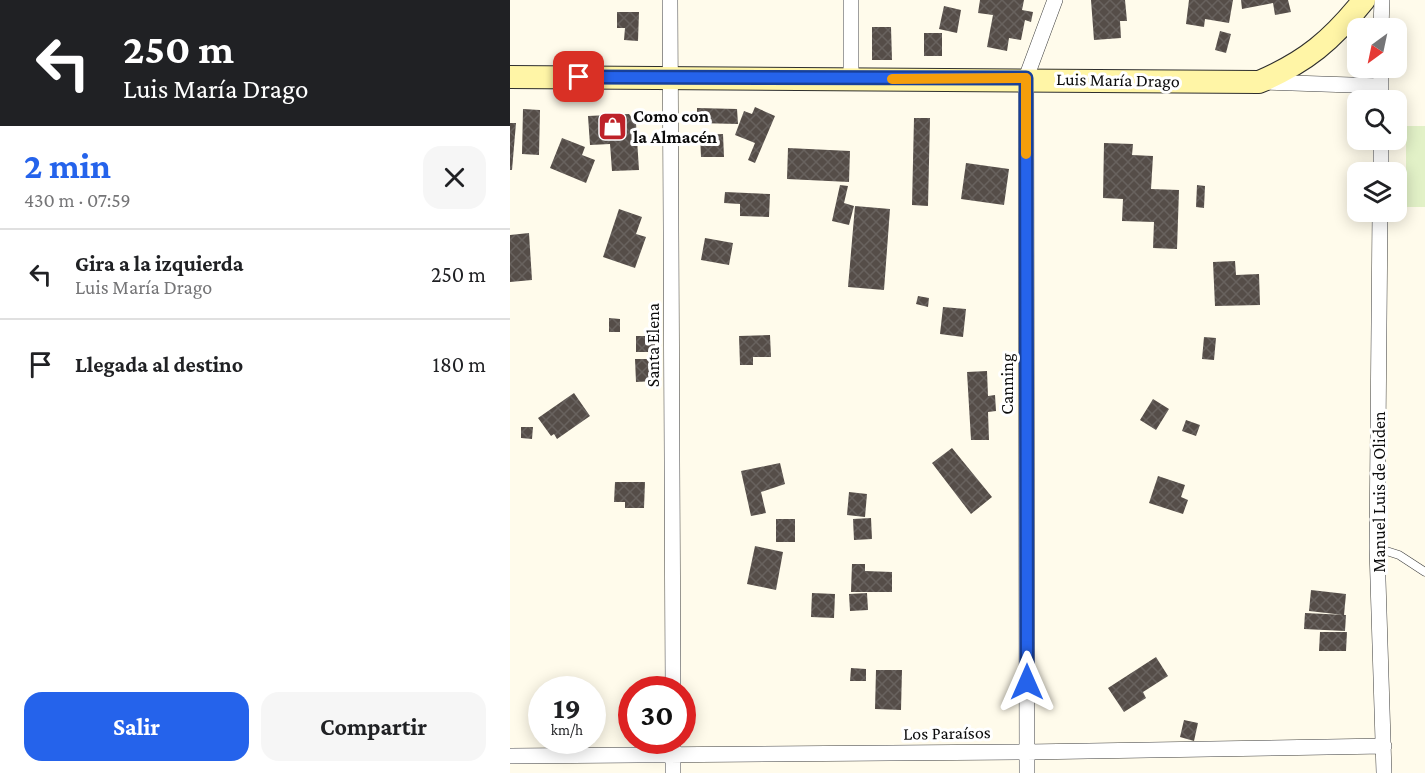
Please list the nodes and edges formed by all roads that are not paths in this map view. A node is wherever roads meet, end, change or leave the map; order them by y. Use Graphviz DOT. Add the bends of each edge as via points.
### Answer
graph roads {
  1 [pos="670,0"];
  2 [pos="851,0"];
  3 [pos="1055,0"];
  4 [pos="1364,0"];
  5 [pos="1382,0"];
  6 [pos="1382,18"];
  7 [pos="510,77"];
  8 [pos="672,78"];
  9 [pos="1026,78"];
  10 [pos="851,80"];
  11 [pos="1259,82"];
  12 [pos="1347,91"];
  13 [pos="1380,222"];
  14 [pos="1377,548"];
  15 [pos="1425,572"];
  16 [pos="673,676"];
  17 [pos="1384,746"];
  18 [pos="696,748"];
  19 [pos="618,751"];
  20 [pos="1027,752"];
  21 [pos="673,754"];
  22 [pos="510,756"];
  23 [pos="673,773"];
  24 [pos="1027,773"];
  25 [pos="1384,773"];
  1 -- 8 [label="street, Santa Elena"];
  2 -- 10 [label="street"];
  3 -- 9 [label="street, Canning"];
  4 -- 11 [label="main road" via="1325,44 1306,59"];
  5 -- 6 [label="street"];
  7 -- 8 [label="main road, Luis María Drago"];
  8 -- 10 [label="main road, Luis María Drago"];
  8 -- 16 [label="street, Santa Elena"];
  9 -- 10 [label="main road, Luis María Drago"];
  9 -- 11 [label="main road, Luis María Drago"];
  9 -- 20 [label="street, Canning"];
  11 -- 12 [label="street"];
  13 -- 14 [label="street, Manuel Luis de Oliden"];
  14 -- 15 [label="lane" via="1399,555"];
  14 -- 17 [label="street, Manuel Luis de Oliden"];
  17 -- 20 [label="street, Los Paraísos"];
  17 -- 25 [label="street, Manuel Luis de Oliden"];
  18 -- 20 [label="street, Los Paraísos"];
  19 -- 22 [label="street, Los Paraísos"];
  20 -- 24 [label="street, Canning"];
  21 -- 23 [label="street"];
}
